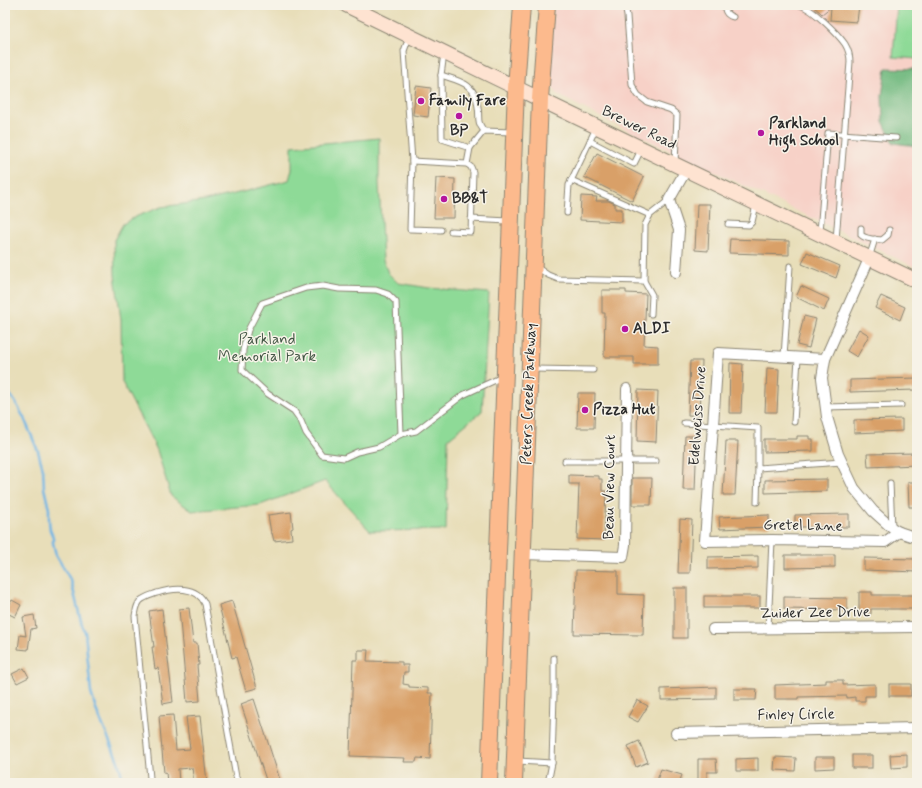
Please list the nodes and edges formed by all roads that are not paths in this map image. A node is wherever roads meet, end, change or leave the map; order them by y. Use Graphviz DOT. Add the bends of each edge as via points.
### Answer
graph roads {
  1 [pos="522,5"];
  2 [pos="547,5"];
  3 [pos="625,5"];
  4 [pos="725,5"];
  5 [pos="800,5"];
  6 [pos="355,7"];
  7 [pos="733,17"];
  8 [pos="409,36"];
  9 [pos="444,53"];
  10 [pos="440,75"];
  11 [pos="516,88"];
  12 [pos="540,99"];
  13 [pos="597,127"];
  14 [pos="484,131"];
  15 [pos="514,133"];
  16 [pos="844,134"];
  17 [pos="896,138"];
  18 [pos="590,142"];
  19 [pos="470,148"];
  20 [pos="642,149"];
  21 [pos="412,161"];
  22 [pos="467,164"];
  23 [pos="681,167"];
  24 [pos="571,180"];
  25 [pos="669,200"];
  26 [pos="757,204"];
  27 [pos="567,213"];
  28 [pos="650,215"];
  29 [pos="471,219"];
  30 [pos="511,224"];
  31 [pos="728,224"];
  32 [pos="861,228"];
  33 [pos="441,230"];
  34 [pos="889,230"];
  35 [pos="451,231"];
  36 [pos="820,235"];
  37 [pos="874,239"];
  38 [pos="836,243"];
  39 [pos="869,259"];
  40 [pos="533,262"];
  41 [pos="790,266"];
  42 [pos="676,272"];
  43 [pos="644,281"];
  44 [pos="917,281"];
  45 [pos="651,314"];
  46 [pos="784,357"];
  47 [pos="798,358"];
  48 [pos="825,359"];
  49 [pos="530,369"];
  50 [pos="593,370"];
  51 [pos="505,376"];
  52 [pos="627,388"];
  53 [pos="901,405"];
  54 [pos="826,407"];
  55 [pos="794,422"];
  56 [pos="684,423"];
  57 [pos="712,425"];
  58 [pos="401,434"];
  59 [pos="565,461"];
  60 [pos="625,461"];
  61 [pos="656,461"];
  62 [pos="842,462"];
  63 [pos="758,468"];
  64 [pos="890,483"];
  65 [pos="757,502"];
  66 [pos="895,530"];
  67 [pos="917,538"];
  68 [pos="772,540"];
  69 [pos="705,541"];
  70 [pos="522,554"];
  71 [pos="917,627"];
  72 [pos="713,629"];
  73 [pos="768,629"];
  74 [pos="554,658"];
  75 [pos="917,728"];
  76 [pos="676,733"];
  77 [pos="515,761"];
  78 [pos="552,763"];
  79 [pos="149,783"];
  80 [pos="238,783"];
  81 [pos="489,783"];
  82 [pos="514,783"];
  83 [pos="548,783"];
  1 -- 11 [label="main road, Peters Creek Parkway"];
  2 -- 12 [label="main road, Peters Creek Parkway"];
  3 -- 23 [label="lane" via="632,85 638,95 647,102 671,110 677,115"];
  4 -- 7 [label="lane" via="726,13"];
  5 -- 16 [label="lane" via="807,7 846,45 850,57"];
  6 -- 8 [label="street, Brewer Road"];
  8 -- 9 [label="street, Brewer Road"];
  8 -- 21 [label="lane" via="404,51"];
  9 -- 10 [label="lane"];
  9 -- 11 [label="street, Brewer Road"];
  10 -- 14 [label="lane" via="469,86 476,98 479,124"];
  10 -- 19 [label="lane" via="442,139"];
  11 -- 12 [label="street, Brewer Road"];
  11 -- 15 [label="main road, Peters Creek Parkway"];
  12 -- 13 [label="street, Brewer Road"];
  12 -- 40 [label="main road, Peters Creek Parkway"];
  13 -- 18 [label="lane"];
  13 -- 20 [label="street, Brewer Road"];
  14 -- 15 [label="lane"];
  14 -- 19 [label="lane"];
  15 -- 30 [label="main road, Peters Creek Parkway"];
  16 -- 17 [label="lane"];
  16 -- 36 [label="lane" via="828,133"];
  16 -- 38 [label="lane"];
  18 -- 20 [label="lane" via="634,164"];
  18 -- 24 [label="lane"];
  19 -- 22 [label="lane"];
  20 -- 23 [label="street, Brewer Road"];
  21 -- 22 [label="lane"];
  21 -- 33 [label="lane" via="410,229"];
  22 -- 29 [label="lane" via="473,172"];
  23 -- 25 [label="street"];
  23 -- 26 [label="street, Brewer Road"];
  24 -- 27 [label="lane"];
  24 -- 28 [label="lane"];
  25 -- 28 [label="lane"];
  25 -- 42 [label="street" via="679,230"];
  26 -- 31 [label="lane" via="751,224"];
  26 -- 36 [label="street, Brewer Road"];
  28 -- 43 [label="lane" via="645,225"];
  29 -- 30 [label="lane"];
  29 -- 35 [label="lane" via="471,232"];
  30 -- 49 [label="main road" via="515,366"];
  30 -- 51 [label="main road, Peters Creek Parkway"];
  32 -- 37 [label="lane" via="863,237"];
  34 -- 37 [label="lane" via="888,235 882,240"];
  36 -- 38 [label="street, Brewer Road"];
  37 -- 39 [label="lane"];
  38 -- 39 [label="street, Brewer Road"];
  39 -- 44 [label="street, Brewer Road"];
  39 -- 48 [label="street"];
  40 -- 43 [label="lane" via="542,272 558,279"];
  40 -- 49 [label="main road, Peters Creek Parkway"];
  41 -- 46 [label="lane"];
  43 -- 45 [label="lane" via="652,295"];
  46 -- 47 [label="street, Edelweiss Drive"];
  46 -- 57 [label="street, Edelweiss Drive" via="718,353"];
  47 -- 48 [label="street, Edelweiss Drive"];
  47 -- 55 [label="lane"];
  48 -- 54 [label="street" via="822,378"];
  49 -- 50 [label="lane"];
  49 -- 70 [label="main road, Peters Creek Parkway"];
  51 -- 58 [label="lane" via="463,395 416,431"];
  51 -- 81 [label="main road, Peters Creek Parkway"];
  52 -- 60 [label="street, Beau View Court"];
  53 -- 54 [label="lane"];
  54 -- 62 [label="street"];
  56 -- 57 [label="lane"];
  57 -- 63 [label="lane" via="758,428"];
  57 -- 69 [label="street, Edelweiss Drive"];
  58 -- 58 [label="lane" via="378,447 344,458 322,455 294,411 268,394 242,370 248,330 262,303 306,288 323,286 376,290 388,294 396,302"];
  59 -- 60 [label="lane"];
  60 -- 61 [label="lane"];
  60 -- 70 [label="street, Beau View Court" via="623,557"];
  62 -- 63 [label="lane"];
  62 -- 66 [label="street" via="854,488 873,511"];
  63 -- 65 [label="lane"];
  64 -- 66 [label="lane"];
  66 -- 67 [label="street"];
  66 -- 68 [label="street, Gretel Lane" via="885,542"];
  68 -- 69 [label="street, Gretel Lane"];
  68 -- 73 [label="lane"];
  70 -- 77 [label="main road, Peters Creek Parkway"];
  71 -- 73 [label="street, Zuider Zee Drive"];
  72 -- 73 [label="street, Zuider Zee Drive"];
  74 -- 78 [label="lane"];
  75 -- 76 [label="street, Finley Circle"];
  77 -- 78 [label="lane"];
  77 -- 82 [label="main road, Peters Creek Parkway"];
  78 -- 83 [label="lane"];
  79 -- 80 [label="lane" via="136,608 140,601 150,596 183,589 194,592 205,604"];
}
